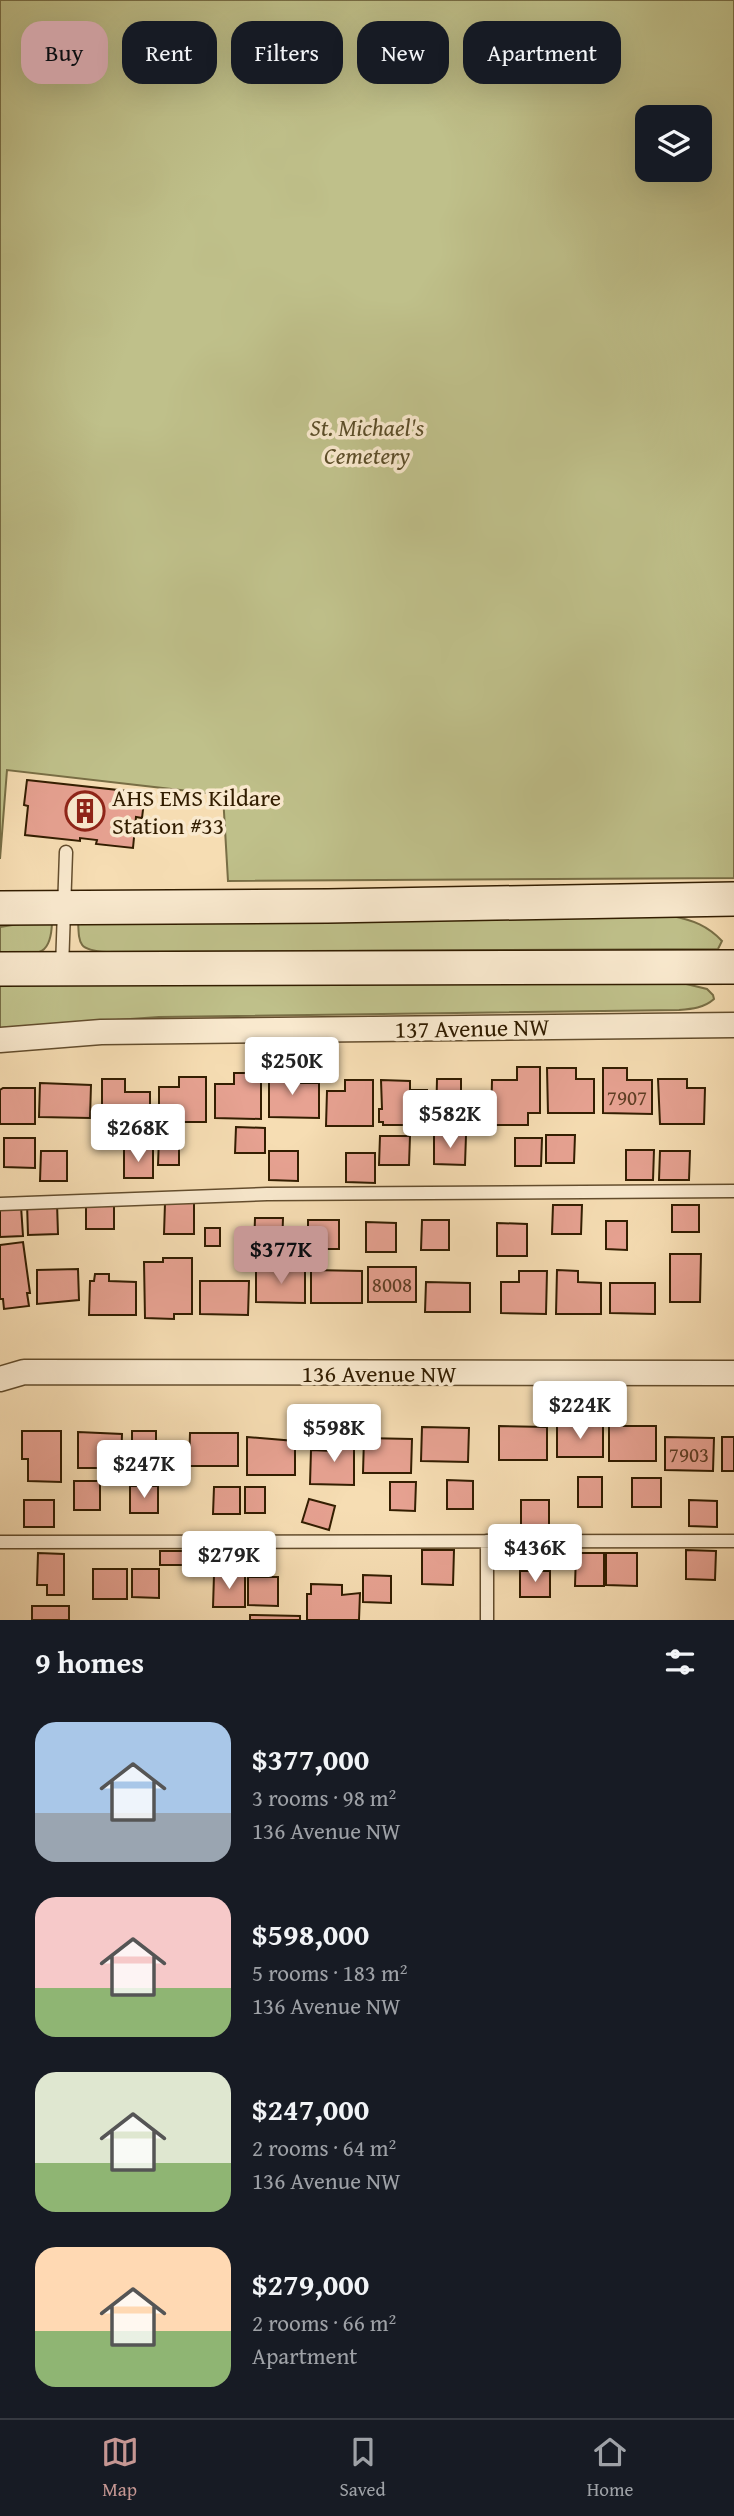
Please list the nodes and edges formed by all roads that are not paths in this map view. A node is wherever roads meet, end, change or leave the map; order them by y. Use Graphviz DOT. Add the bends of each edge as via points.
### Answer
graph roads {
  1 [pos="65,852"];
  2 [pos="734,899"];
  3 [pos="0,908"];
  4 [pos="49,908"];
  5 [pos="0,913"];
  6 [pos="734,967"];
  7 [pos="0,969"];
  8 [pos="62,969"];
  9 [pos="734,1025"];
  10 [pos="0,1040"];
  11 [pos="734,1191"];
  12 [pos="0,1204"];
  13 [pos="734,1373"];
  14 [pos="0,1379"];
  15 [pos="488,1541"];
  16 [pos="734,1541"];
  17 [pos="0,1542"];
  18 [pos="487,1620"];
  1 -- 4 [label="lane"];
  2 -- 4 [label="main road"];
  3 -- 4 [label="main road"];
  4 -- 5 [label="main road"];
  4 -- 8 [label="lane"];
  6 -- 8 [label="main road"];
  7 -- 8 [label="main road"];
  9 -- 10 [label="street, 137 Avenue NW" via="101,1032"];
  11 -- 12 [label="lane" via="267,1194"];
  13 -- 14 [label="street, 136 Avenue NW" via="24,1372"];
  15 -- 16 [label="lane"];
  15 -- 17 [label="lane"];
  15 -- 18 [label="lane"];
}
